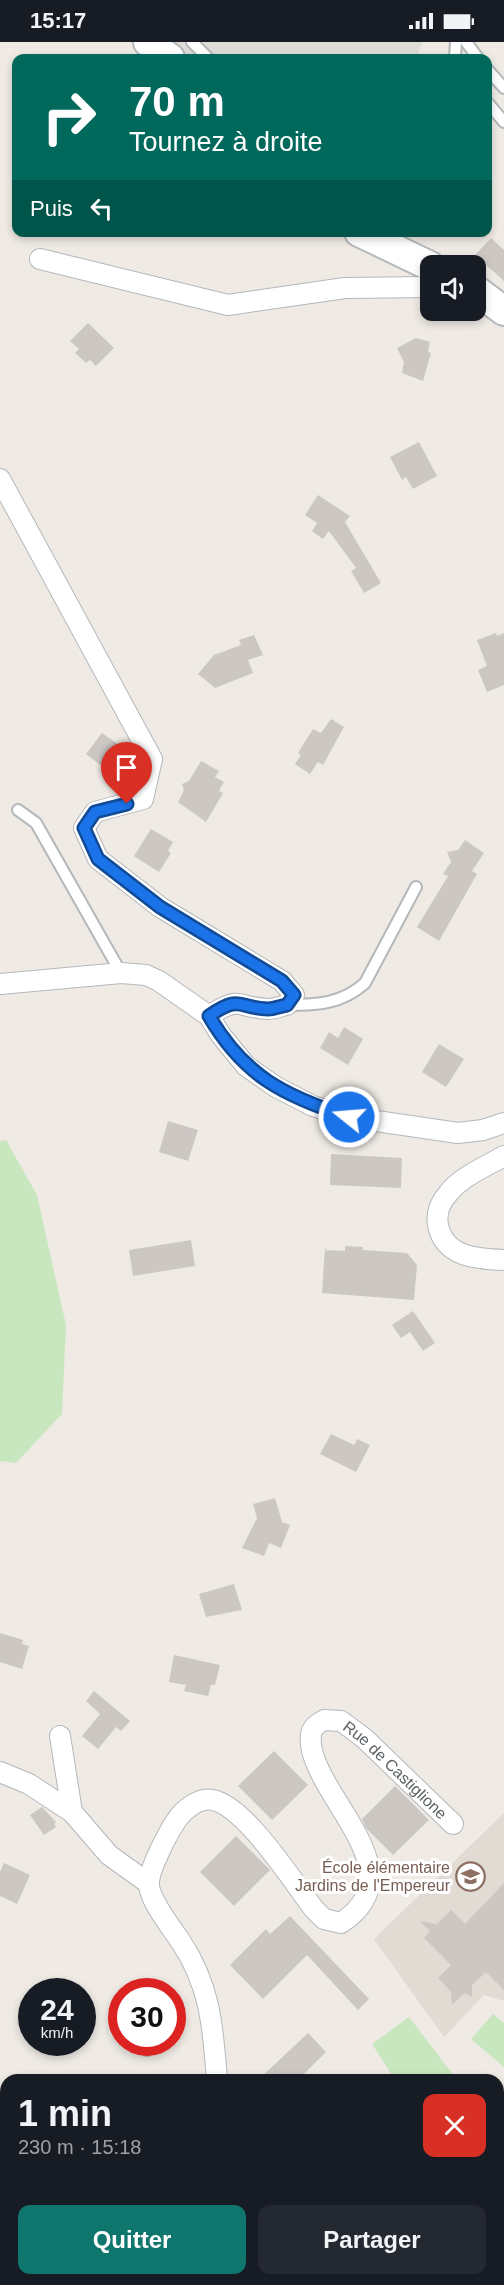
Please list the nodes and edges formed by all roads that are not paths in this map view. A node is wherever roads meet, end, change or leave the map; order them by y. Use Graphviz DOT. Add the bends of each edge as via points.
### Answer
graph roads {
  1 [pos="148,42"];
  2 [pos="192,42"];
  3 [pos="465,42"];
  4 [pos="165,54"];
  5 [pos="204,54"];
  6 [pos="475,54"];
  7 [pos="492,74"];
  8 [pos="504,88"];
  9 [pos="492,108"];
  10 [pos="504,122"];
  11 [pos="369,237"];
  12 [pos="40,259"];
  13 [pos="420,261"];
  14 [pos="420,287"];
  15 [pos="486,298"];
  16 [pos="504,311"];
  17 [pos="0,479"];
  18 [pos="18,810"];
  19 [pos="416,887"];
  20 [pos="121,974"];
  21 [pos="0,984"];
  22 [pos="287,1005"];
  23 [pos="209,1016"];
  24 [pos="504,1123"];
  25 [pos="504,1156"];
  26 [pos="504,1260"];
  27 [pos="60,1736"];
  28 [pos="0,1772"];
  29 [pos="72,1812"];
  30 [pos="453,1824"];
  31 [pos="148,1883"];
  32 [pos="216,2074"];
  1 -- 4 [label="street"];
  2 -- 5 [label="lane"];
  3 -- 6 [label="lane"];
  7 -- 8 [label="lane"];
  9 -- 10 [label="lane"];
  11 -- 13 [label="street"];
  12 -- 14 [label="street" via="228,305 345,288"];
  15 -- 16 [label="street"];
  17 -- 22 [label="street" via="152,759 143,799 95,812 84,828 98,859 160,907 282,981 294,995"];
  18 -- 20 [label="lane" via="36,823"];
  19 -- 22 [label="lane" via="365,983 353,994 317,1005"];
  20 -- 21 [label="street"];
  20 -- 23 [label="street" via="146,975 159,981"];
  22 -- 23 [label="street" via="268,1009 238,1002 224,1005"];
  23 -- 24 [label="street" via="246,1066 313,1106 349,1117 458,1133"];
  25 -- 26 [label="street" via="447,1193 437,1220 440,1236 452,1250 477,1258"];
  27 -- 29 [label="street"];
  28 -- 29 [label="street" via="29,1784"];
  29 -- 31 [label="street" via="109,1855"];
  30 -- 31 [label="street, Rue de Castiglione" via="364,1738 341,1721 324,1720 313,1728 310,1741 316,1764 364,1851 372,1876 367,1898 357,1913 341,1923 324,1919 250,1825 212,1799 181,1812 166,1836"];
  31 -- 32 [label="street" via="156,1904 197,1968 211,2010"];
}
